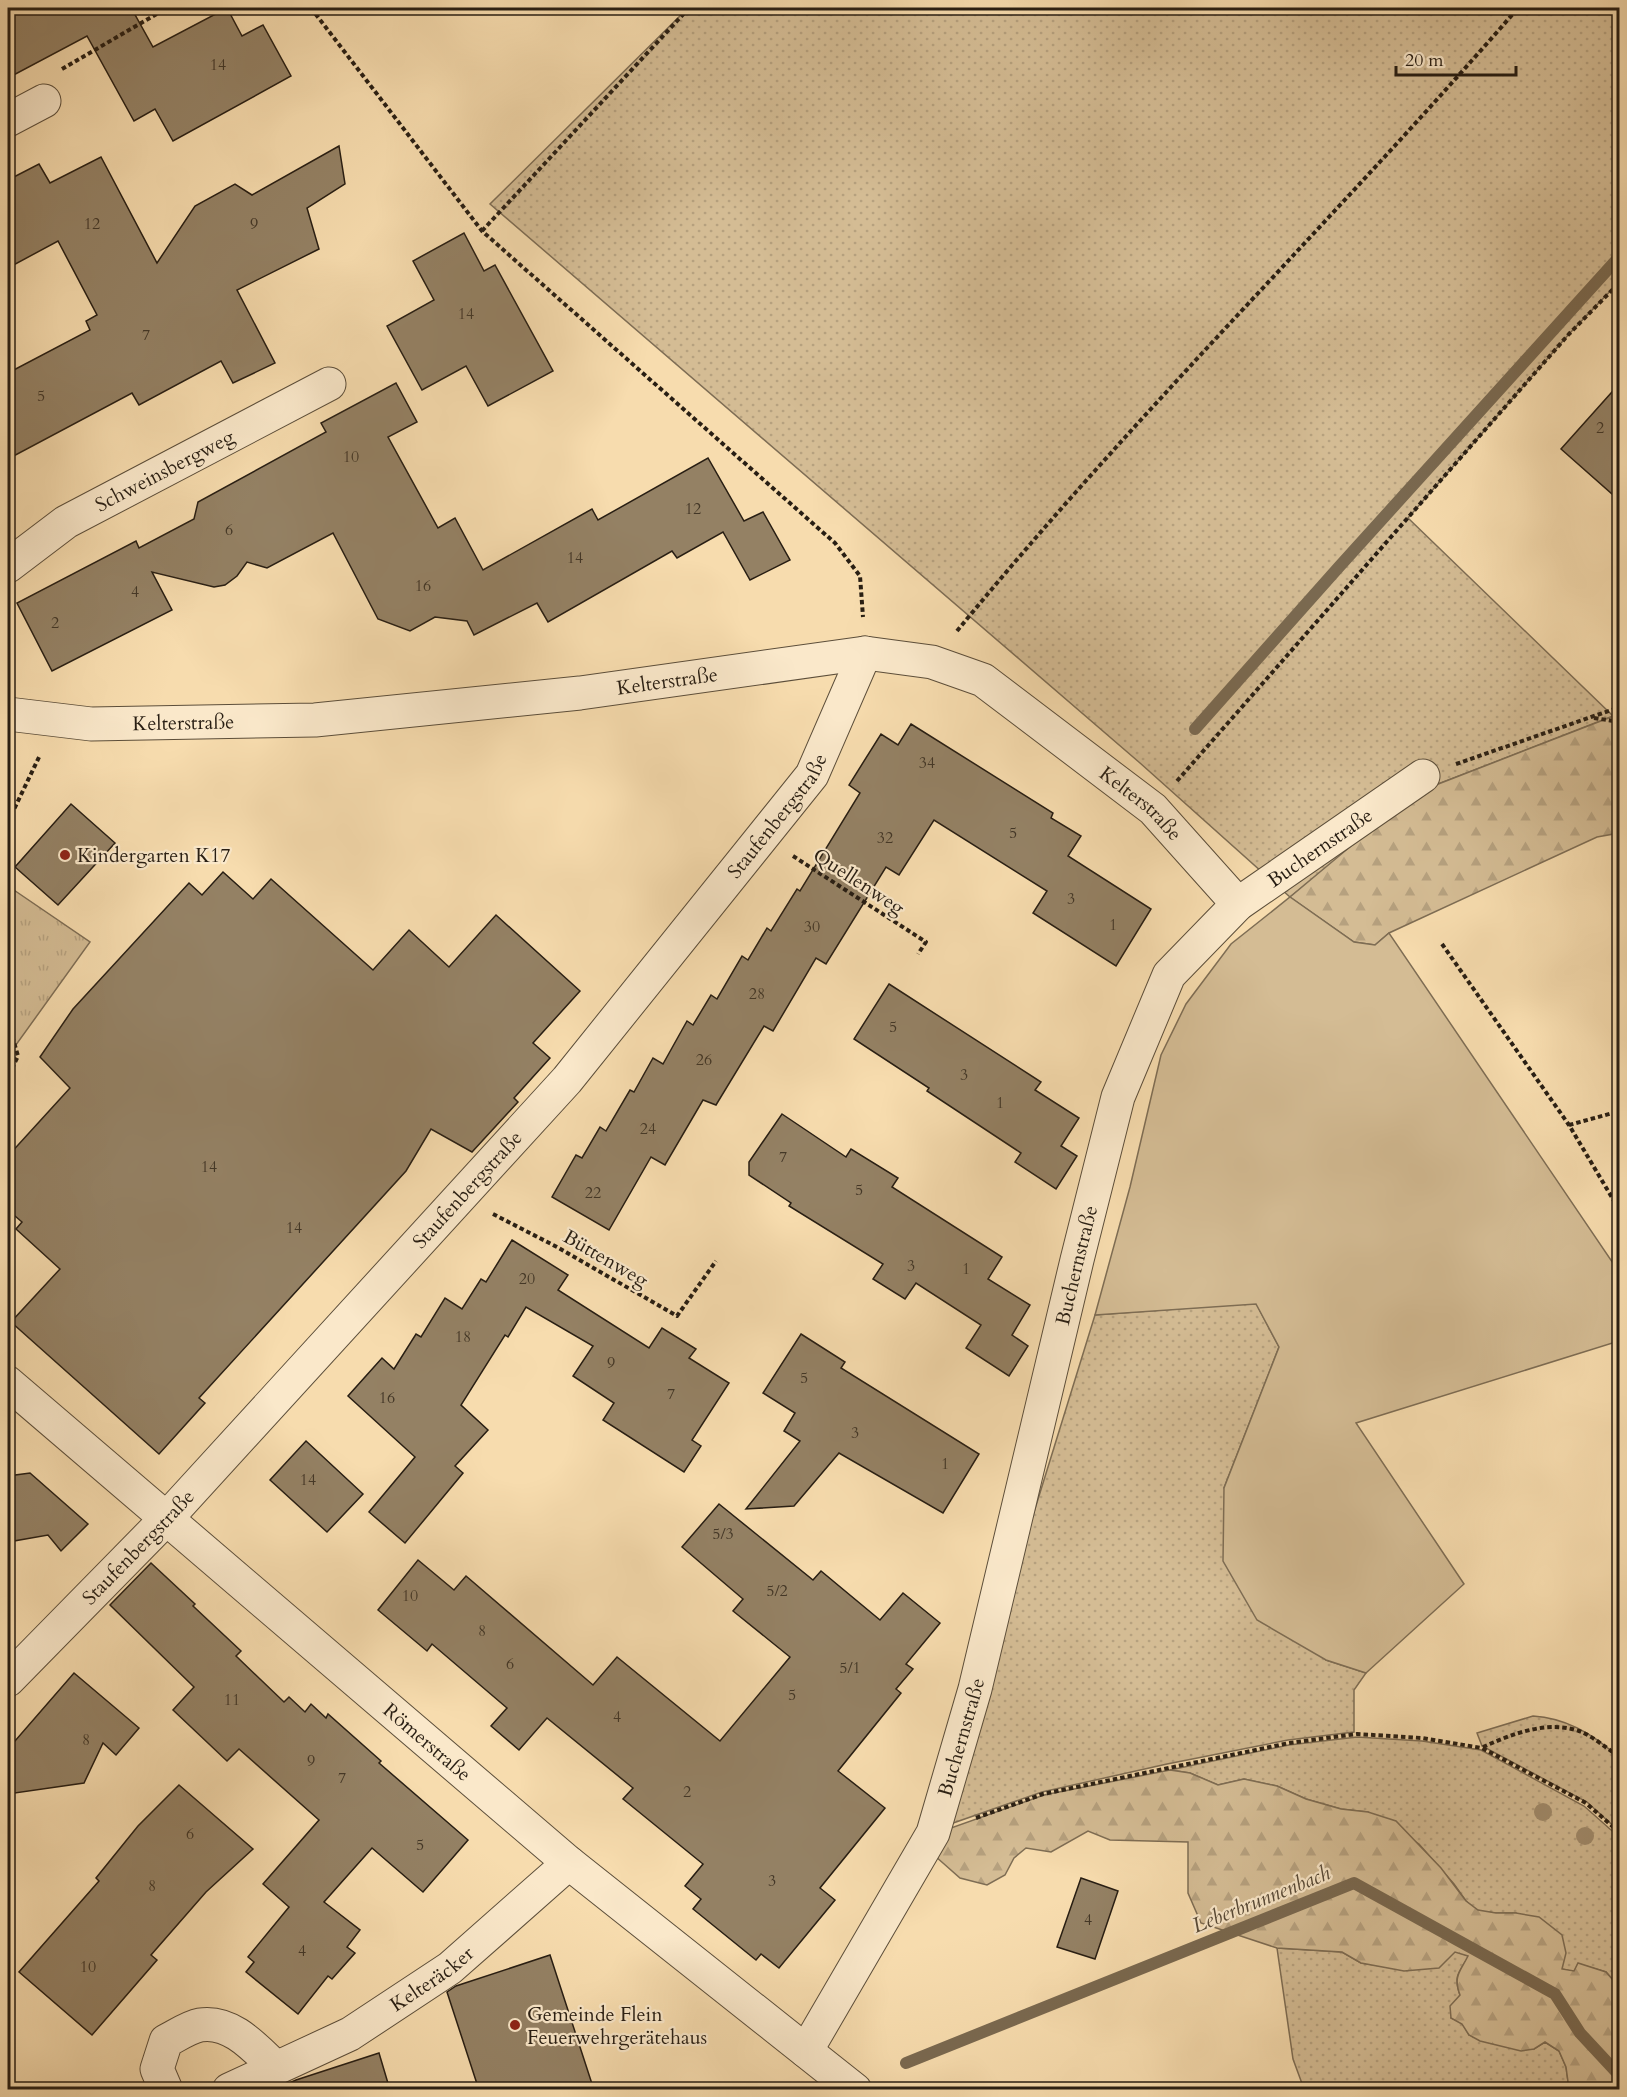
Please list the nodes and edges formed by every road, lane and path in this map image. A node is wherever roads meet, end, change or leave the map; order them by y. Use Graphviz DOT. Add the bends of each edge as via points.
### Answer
graph roads {
  1 [pos="167,8"];
  2 [pos="311,8"];
  3 [pos="689,8"];
  4 [pos="1513,8"];
  5 [pos="1518,8"];
  6 [pos="1511,15"];
  7 [pos="44,101"];
  8 [pos="8,120"];
  9 [pos="482,231"];
  10 [pos="1620,282"];
  11 [pos="329,384"];
  12 [pos="8,566"];
  13 [pos="865,653"];
  14 [pos="932,662"];
  15 [pos="1620,707"];
  16 [pos="8,714"];
  17 [pos="1591,717"];
  18 [pos="57,720"];
  19 [pos="1620,722"];
  20 [pos="1423,776"];
  21 [pos="1153,809"];
  22 [pos="8,822"];
  23 [pos="762,837"];
  24 [pos="1238,904"];
  25 [pos="1442,944"];
  26 [pos="918,954"];
  27 [pos="8,1022"];
  28 [pos="8,1077"];
  29 [pos="1620,1111"];
  30 [pos="1569,1125"];
  31 [pos="459,1198"];
  32 [pos="1620,1211"];
  33 [pos="716,1261"];
  34 [pos="8,1383"];
  35 [pos="165,1520"];
  36 [pos="8,1680"];
  37 [pos="1482,1748"];
  38 [pos="1620,1756"];
  39 [pos="933,1833"];
  40 [pos="1620,1833"];
  41 [pos="569,1863"];
  42 [pos="807,2051"];
  43 [pos="275,2067"];
  44 [pos="166,2090"];
  45 [pos="229,2090"];
  46 [pos="855,2090"];
  1 -- 7 [label="path" via="50,76"];
  2 -- 9 [label="path"];
  3 -- 9 [label="path"];
  4 -- 6 [label="path"];
  5 -- 6 [label="path"];
  6 -- 14 [label="path" via="1113,452"];
  7 -- 8 [label="street"];
  9 -- 13 [label="path" via="835,543 860,576"];
  10 -- 21 [label="path" via="1569,334"];
  11 -- 12 [label="street, Schweinsbergweg" via="66,522"];
  13 -- 14 [label="street, Kelterstraße"];
  13 -- 18 [label="street, Kelterstraße" via="580,693 315,720 91,724"];
  13 -- 23 [label="street, Staufenbergstraße" via="812,775"];
  14 -- 21 [label="street, Kelterstraße" via="983,680"];
  15 -- 17 [label="path"];
  16 -- 18 [label="street, Kelterstraße"];
  17 -- 19 [label="path"];
  17 -- 20 [label="path"];
  18 -- 22 [label="path"];
  20 -- 24 [label="street, Buchernstraße"];
  21 -- 24 [label="street, Kelterstraße"];
  23 -- 26 [label="path, Quellenweg" via="926,942"];
  23 -- 31 [label="street, Staufenbergstraße" via="567,1080"];
  24 -- 39 [label="street, Buchernstraße" via="1170,975 1118,1097 975,1689"];
  25 -- 30 [label="path"];
  27 -- 28 [label="path" via="18,1056"];
  29 -- 30 [label="path"];
  30 -- 32 [label="path"];
  31 -- 33 [label="path, Büttenweg" via="557,1247 677,1316"];
  31 -- 35 [label="street, Staufenbergstraße"];
  34 -- 35 [label="street, Römerstraße"];
  35 -- 36 [label="street, Staufenbergstraße"];
  35 -- 41 [label="street, Römerstraße"];
  37 -- 38 [label="path" via="1512,1734 1551,1726 1580,1731"];
  37 -- 39 [label="path" via="1422,1738 1357,1734 1289,1743 1043,1794"];
  37 -- 40 [label="path" via="1586,1803"];
  39 -- 42 [label="street, Buchernstraße"];
  41 -- 42 [label="street, Römerstraße"];
  41 -- 43 [label="street, Kelteräcker" via="450,1968 350,2034"];
  42 -- 46 [label="street, Römerstraße"];
  43 -- 44 [label="street" via="225,2026 200,2025 166,2041 157,2069"];
  43 -- 45 [label="street, Kelteräcker"];
}
